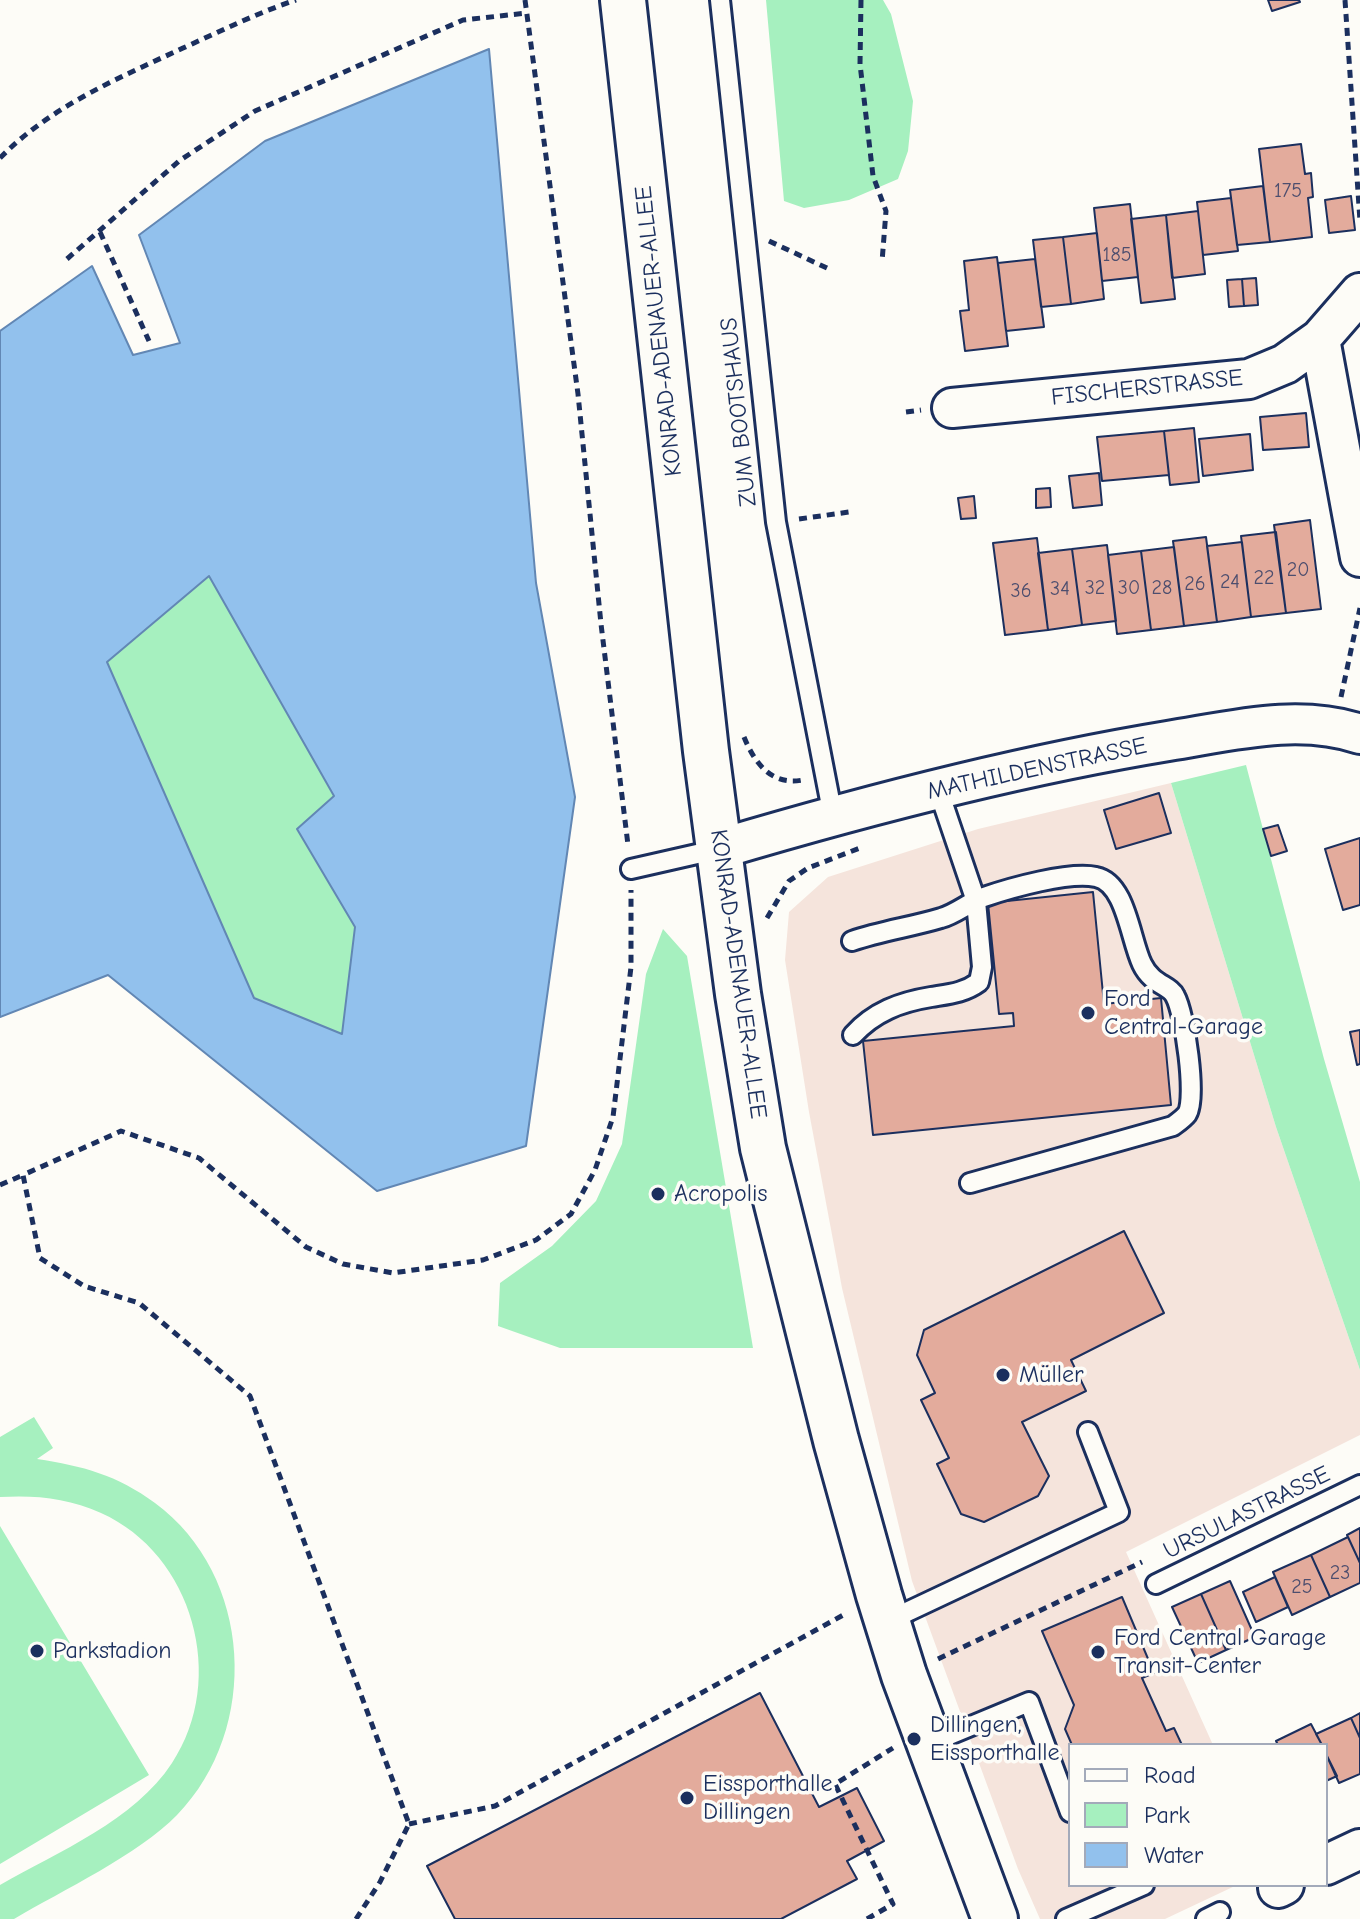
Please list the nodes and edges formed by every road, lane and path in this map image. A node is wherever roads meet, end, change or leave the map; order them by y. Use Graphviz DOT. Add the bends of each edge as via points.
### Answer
graph roads {
  1 [pos="296,0"];
  2 [pos="525,0"];
  3 [pos="623,0"];
  4 [pos="720,0"];
  5 [pos="861,0"];
  6 [pos="1345,0"];
  7 [pos="527,13"];
  8 [pos="0,158"];
  9 [pos="1360,221"];
  10 [pos="743,228"];
  11 [pos="100,232"];
  12 [pos="67,259"];
  13 [pos="882,262"];
  14 [pos="829,269"];
  15 [pos="1360,293"];
  16 [pos="1320,339"];
  17 [pos="149,341"];
  18 [pos="952,408"];
  19 [pos="849,512"];
  20 [pos="776,522"];
  21 [pos="1360,557"];
  22 [pos="1360,608"];
  23 [pos="741,727"];
  24 [pos="1347,730"];
  25 [pos="825,776"];
  26 [pos="930,791"];
  27 [pos="833,816"];
  28 [pos="719,849"];
  29 [pos="631,869"];
  30 [pos="976,901"];
  31 [pos="852,941"];
  32 [pos="853,1035"];
  33 [pos="23,1175"];
  34 [pos="970,1183"];
  35 [pos="0,1185"];
  36 [pos="1088,1432"];
  37 [pos="1360,1485"];
  38 [pos="1146,1559"];
  39 [pos="1156,1584"];
  40 [pos="884,1609"];
  41 [pos="904,1675"];
  42 [pos="927,1736"];
  43 [pos="1068,1807"];
  44 [pos="409,1824"];
  45 [pos="1360,1849"];
  46 [pos="1328,1864"];
  47 [pos="1134,1887"];
  48 [pos="1101,1894"];
  49 [pos="356,1919"];
  50 [pos="867,1919"];
  51 [pos="995,1919"];
  52 [pos="1066,1919"];
  1 -- 8 [label="path" via="114,80 63,108"];
  2 -- 7 [label="path"];
  3 -- 28 [label="street, KONRAD-ADENAUER-ALLEE"];
  4 -- 10 [label="lane, ZUM BOOTSHAUS"];
  5 -- 13 [label="path" via="860,64 873,176 886,211"];
  6 -- 9 [label="path"];
  7 -- 11 [label="path" via="463,20 255,111 179,161"];
  7 -- 29 [label="path" via="578,394"];
  10 -- 14 [label="path"];
  10 -- 20 [label="lane, ZUM BOOTSHAUS"];
  11 -- 12 [label="path"];
  11 -- 17 [label="path"];
  15 -- 16 [label="street, FISCHERSTRASSE"];
  16 -- 18 [label="street, FISCHERSTRASSE" via="1285,364 1249,379"];
  16 -- 21 [label="street"];
  19 -- 20 [label="path"];
  20 -- 25 [label="lane, ZUM BOOTSHAUS"];
  22 -- 24 [label="path"];
  23 -- 25 [label="path" via="758,765 772,777 792,782"];
  24 -- 26 [label="street, MATHILDENSTRASSE" via="1271,724 1006,771"];
  25 -- 27 [label="lane, ZUM BOOTSHAUS"];
  26 -- 27 [label="street, MATHILDENSTRASSE"];
  26 -- 30 [label="lane"];
  27 -- 28 [label="street, MATHILDENSTRASSE"];
  28 -- 29 [label="lane"];
  28 -- 40 [label="street, KONRAD-ADENAUER-ALLEE" via="763,1148"];
  29 -- 33 [label="path" via="631,967 613,1117 595,1170 571,1214 536,1240 483,1260 393,1273 343,1264 306,1247 199,1158 121,1131"];
  30 -- 31 [label="lane" via="942,918"];
  30 -- 32 [label="lane" via="979,982 966,991 897,1005 867,1020"];
  30 -- 34 [label="lane" via="1078,874 1109,880 1150,978 1174,992 1181,1008 1193,1094 1187,1114 1173,1126"];
  33 -- 35 [label="path"];
  33 -- 44 [label="path" via="40,1258 84,1286 139,1303 250,1396"];
  36 -- 40 [label="lane" via="1119,1512 909,1611"];
  37 -- 39 [label="lane, URSULASTRASSE"];
  38 -- 41 [label="path"];
  40 -- 41 [label="street, KONRAD-ADENAUER-ALLEE"];
  40 -- 44 [label="path" via="495,1806"];
  41 -- 42 [label="street, KONRAD-ADENAUER-ALLEE"];
  42 -- 43 [label="lane" via="1029,1702"];
  42 -- 50 [label="path" via="835,1784 893,1904"];
  42 -- 51 [label="street, KONRAD-ADENAUER-ALLEE"];
  44 -- 49 [label="path"];
  45 -- 46 [label="street"];
  47 -- 48 [label="lane"];
  48 -- 52 [label="lane"];
}
